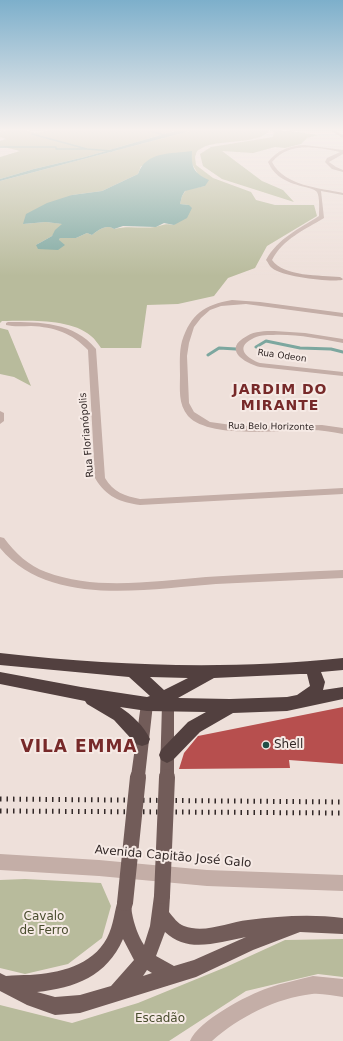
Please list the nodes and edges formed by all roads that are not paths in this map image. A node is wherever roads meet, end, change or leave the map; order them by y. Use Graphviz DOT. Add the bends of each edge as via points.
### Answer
graph roads {
  1 [pos="286,179"];
  2 [pos="317,189"];
  3 [pos="343,194"];
  4 [pos="340,279"];
  5 [pos="343,315"];
  6 [pos="8,324"];
  7 [pos="343,342"];
  8 [pos="343,374"];
  9 [pos="0,413"];
  10 [pos="0,421"];
  11 [pos="343,431"];
  12 [pos="343,491"];
  13 [pos="0,541"];
  14 [pos="343,574"];
  15 [pos="0,659"];
  16 [pos="343,664"];
  17 [pos="311,668"];
  18 [pos="134,672"];
  19 [pos="211,673"];
  20 [pos="0,678"];
  21 [pos="343,693"];
  22 [pos="80,694"];
  23 [pos="165,701"];
  24 [pos="146,704"];
  25 [pos="287,704"];
  26 [pos="230,706"];
  27 [pos="142,739"];
  28 [pos="167,755"];
  29 [pos="0,862"];
  30 [pos="343,883"];
  31 [pos="125,908"];
  32 [pos="161,915"];
  33 [pos="296,926"];
  34 [pos="343,926"];
  35 [pos="146,959"];
  36 [pos="174,976"];
  37 [pos="3,983"];
  38 [pos="343,988"];
  39 [pos="114,995"];
  40 [pos="199,1041"];
  1 -- 2 [label="street"];
  2 -- 3 [label="street"];
  2 -- 4 [label="street" via="320,193 322,217 284,240 269,260 277,269 289,273"];
  5 -- 11 [label="street, Rua Belo Horizonte" via="246,302 219,303 209,308 200,314 185,343 184,396 187,408 195,418 209,424 234,428 322,428"];
  6 -- 12 [label="street, Rua Florianópolis" via="50,325 69,330 82,338 92,349 100,478 104,487 126,500 140,502"];
  7 -- 8 [label="street, Rua Odeon" via="288,334 262,334 244,340 240,351 252,362 266,366"];
  9 -- 10 [label="street"];
  13 -- 14 [label="street" via="7,552 42,575 94,585 126,586"];
  15 -- 18 [label="highway"];
  16 -- 17 [label="highway"];
  17 -- 19 [label="highway"];
  17 -- 25 [label="highway" via="317,680 317,689 308,696"];
  18 -- 19 [label="highway"];
  18 -- 23 [label="highway"];
  19 -- 23 [label="highway"];
  20 -- 22 [label="highway"];
  21 -- 25 [label="highway"];
  22 -- 24 [label="highway"];
  22 -- 27 [label="highway" via="123,716"];
  23 -- 24 [label="highway"];
  23 -- 26 [label="highway"];
  23 -- 28 [label="main road"];
  24 -- 27 [label="main road"];
  25 -- 26 [label="highway"];
  26 -- 28 [label="highway" via="194,727"];
  27 -- 31 [label="main road, bridge"];
  28 -- 32 [label="main road, bridge"];
  29 -- 30 [label="street, Avenida Capitão José Galo" via="207,878"];
  31 -- 35 [label="main road" via="135,949"];
  31 -- 37 [label="main road" via="109,952 95,966 76,976 36,985"];
  32 -- 33 [label="main road" via="178,933 190,936 203,937 247,928"];
  32 -- 35 [label="main road" via="158,932"];
  33 -- 34 [label="main road"];
  33 -- 36 [label="main road" via="250,942"];
  35 -- 36 [label="main road"];
  35 -- 39 [label="main road"];
  36 -- 39 [label="main road"];
  37 -- 39 [label="main road" via="33,999 54,1006 80,1004"];
  38 -- 40 [label="street" via="313,985 269,996 220,1022"];
}
